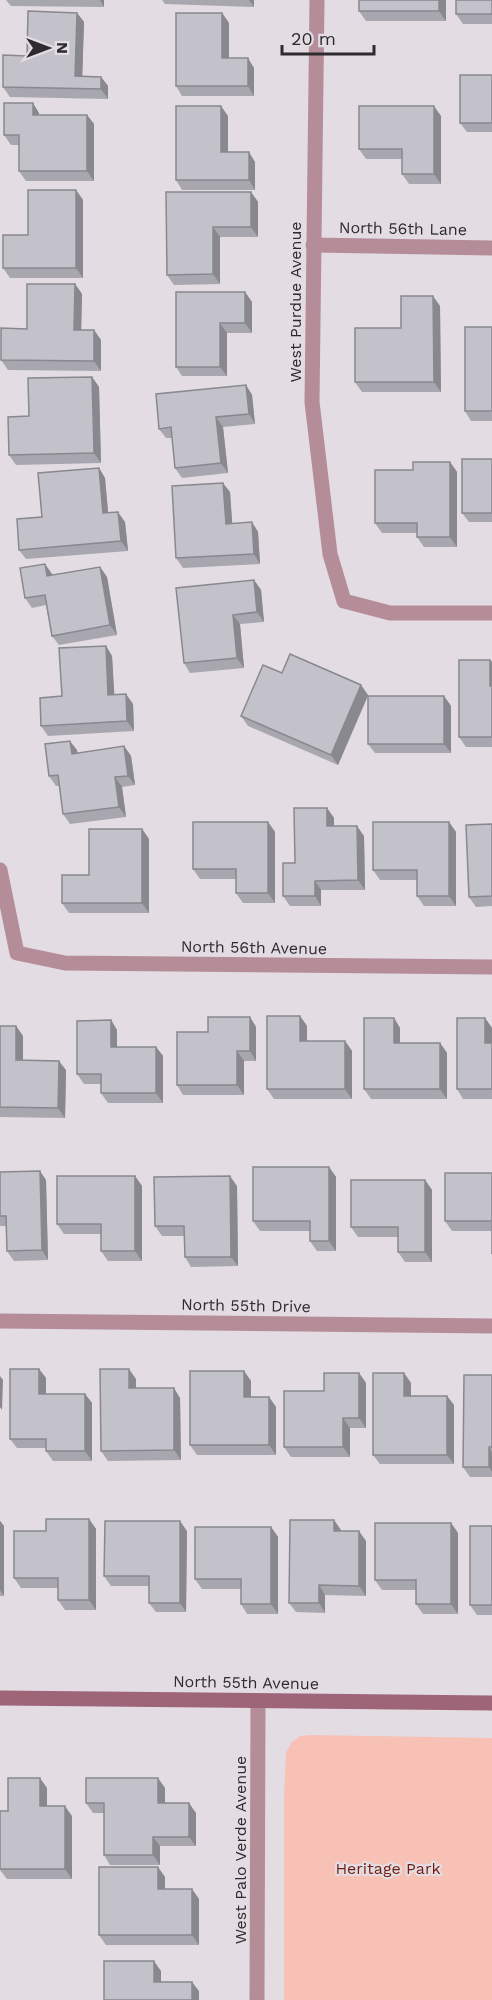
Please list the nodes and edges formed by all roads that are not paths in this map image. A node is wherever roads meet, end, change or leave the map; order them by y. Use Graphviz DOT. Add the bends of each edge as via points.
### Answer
graph roads {
  1 [pos="317,0"];
  2 [pos="313,245"];
  3 [pos="492,248"];
  4 [pos="492,613"];
  5 [pos="0,870"];
  6 [pos="492,967"];
  7 [pos="0,1321"];
  8 [pos="492,1326"];
  9 [pos="0,1698"];
  10 [pos="258,1701"];
  11 [pos="492,1703"];
  12 [pos="257,2000"];
  1 -- 2 [label="street, West Purdue Avenue"];
  2 -- 3 [label="street, North 56th Lane"];
  2 -- 4 [label="street, West Purdue Avenue" via="312,402 330,554 344,601 390,613"];
  5 -- 6 [label="street, North 56th Avenue" via="17,953 65,963"];
  7 -- 8 [label="street, North 55th Drive"];
  9 -- 10 [label="street, North 55th Avenue"];
  10 -- 11 [label="street, North 55th Avenue"];
  10 -- 12 [label="street, West Palo Verde Avenue"];
}
